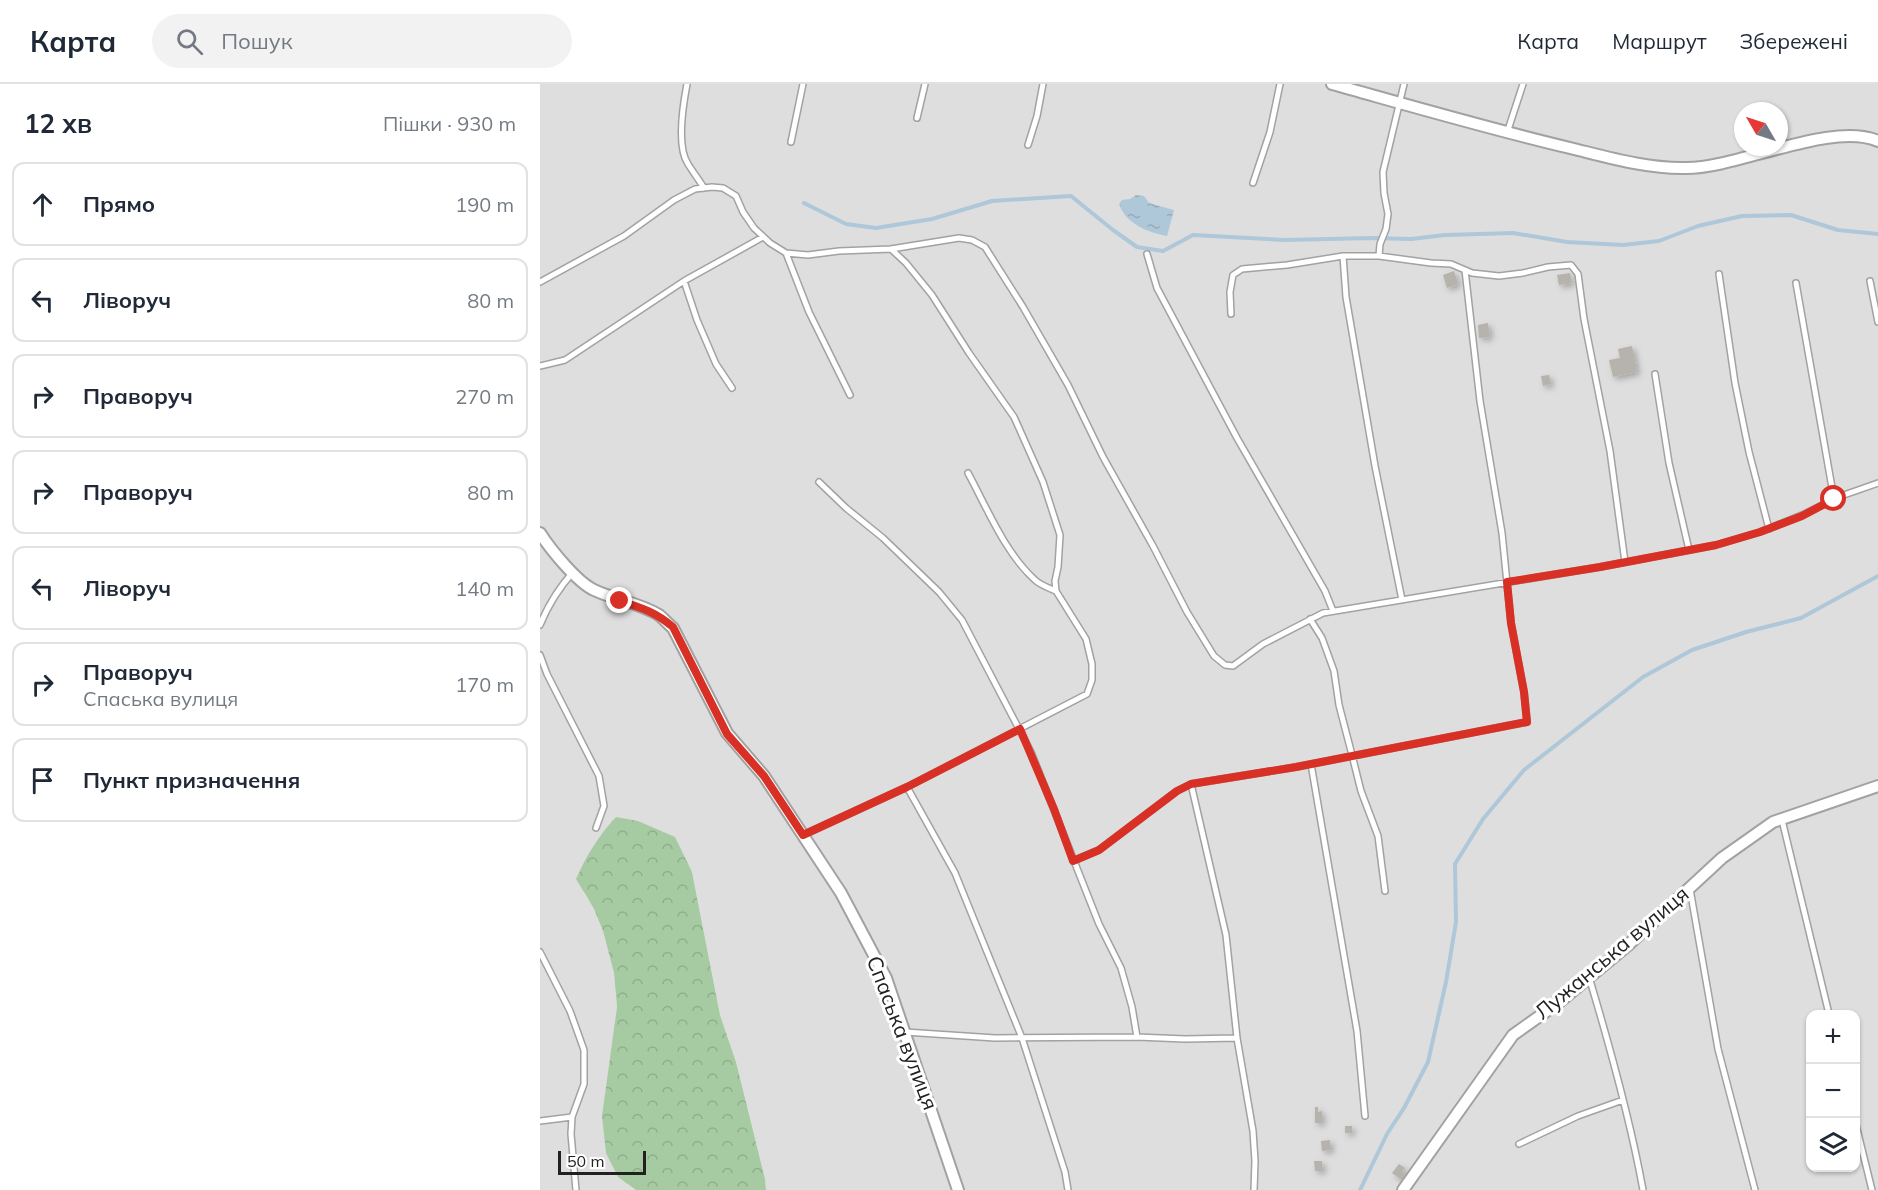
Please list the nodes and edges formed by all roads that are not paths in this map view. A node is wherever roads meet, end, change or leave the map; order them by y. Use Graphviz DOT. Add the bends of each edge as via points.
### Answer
graph roads {
  1 [pos="687,84"];
  2 [pos="802,84"];
  3 [pos="925,84"];
  4 [pos="1044,84"];
  5 [pos="1280,84"];
  6 [pos="1332,84"];
  7 [pos="1404,84"];
  8 [pos="1523,84"];
  9 [pos="1398,103"];
  10 [pos="917,118"];
  11 [pos="1507,133"];
  12 [pos="1878,141"];
  13 [pos="791,142"];
  14 [pos="1028,145"];
  15 [pos="1253,183"];
  16 [pos="704,188"];
  17 [pos="763,237"];
  18 [pos="891,249"];
  19 [pos="786,253"];
  20 [pos="1147,254"];
  21 [pos="1342,256"];
  22 [pos="1379,256"];
  23 [pos="1465,270"];
  24 [pos="1719,274"];
  25 [pos="684,281"];
  26 [pos="1870,281"];
  27 [pos="540,282"];
  28 [pos="1796,283"];
  29 [pos="1230,314"];
  30 [pos="1878,322"];
  31 [pos="540,366"];
  32 [pos="1655,374"];
  33 [pos="732,388"];
  34 [pos="850,395"];
  35 [pos="968,472"];
  36 [pos="819,482"];
  37 [pos="1878,483"];
  38 [pos="1834,499"];
  39 [pos="1769,529"];
  40 [pos="540,533"];
  41 [pos="1689,550"];
  42 [pos="1625,562"];
  43 [pos="573,572"];
  44 [pos="1507,582"];
  45 [pos="1056,591"];
  46 [pos="1402,600"];
  47 [pos="1334,611"];
  48 [pos="1310,619"];
  49 [pos="540,625"];
  50 [pos="540,655"];
  51 [pos="1020,729"];
  52 [pos="1352,755"];
  53 [pos="1311,764"];
  54 [pos="1191,784"];
  55 [pos="1878,786"];
  56 [pos="907,787"];
  57 [pos="1782,820"];
  58 [pos="596,828"];
  59 [pos="803,835"];
  60 [pos="1073,861"];
  61 [pos="1690,888"];
  62 [pos="1385,891"];
  63 [pos="540,952"];
  64 [pos="1589,977"];
  65 [pos="1828,1010"];
  66 [pos="905,1032"];
  67 [pos="1137,1037"];
  68 [pos="1022,1038"];
  69 [pos="1237,1038"];
  70 [pos="1623,1100"];
  71 [pos="1365,1116"];
  72 [pos="572,1117"];
  73 [pos="540,1121"];
  74 [pos="1860,1141"];
  75 [pos="1519,1144"];
  76 [pos="576,1190"];
  77 [pos="958,1190"];
  78 [pos="1068,1190"];
  79 [pos="1254,1190"];
  80 [pos="1403,1190"];
  81 [pos="1643,1190"];
  82 [pos="1755,1190"];
  83 [pos="1872,1190"];
  1 -- 16 [label="lane" via="681,118 682,143 686,163"];
  2 -- 13 [label="lane"];
  3 -- 10 [label="lane"];
  4 -- 14 [label="lane"];
  5 -- 15 [label="lane"];
  6 -- 9 [label="street"];
  7 -- 9 [label="lane"];
  8 -- 11 [label="lane"];
  9 -- 11 [label="street"];
  9 -- 22 [label="lane" via="1383,172 1388,214"];
  11 -- 12 [label="street" via="1634,163 1687,168 1828,138"];
  16 -- 17 [label="lane" via="723,189 736,196"];
  16 -- 27 [label="lane" via="674,200 624,236"];
  17 -- 19 [label="lane"];
  17 -- 25 [label="lane"];
  18 -- 19 [label="lane"];
  18 -- 45 [label="lane" via="932,295 1014,417 1043,482 1060,535"];
  18 -- 48 [label="lane" via="959,238 985,247 1068,385 1103,457 1214,656 1233,666 1263,644"];
  19 -- 34 [label="lane" via="809,312"];
  20 -- 47 [label="lane" via="1157,288"];
  21 -- 22 [label="lane"];
  21 -- 29 [label="lane" via="1242,269 1233,275"];
  21 -- 46 [label="lane" via="1375,466"];
  22 -- 23 [label="lane" via="1451,264"];
  23 -- 42 [label="lane" via="1499,276 1571,265 1578,274 1610,451"];
  23 -- 44 [label="lane"];
  24 -- 39 [label="lane" via="1735,383"];
  25 -- 31 [label="lane" via="565,360"];
  25 -- 33 [label="lane" via="716,364"];
  26 -- 30 [label="lane"];
  28 -- 38 [label="lane"];
  32 -- 41 [label="lane" via="1669,464"];
  35 -- 45 [label="lane" via="1000,535 1023,568 1036,582"];
  36 -- 51 [label="lane" via="939,592 962,620"];
  37 -- 38 [label="lane"];
  38 -- 39 [label="lane"];
  39 -- 41 [label="lane"];
  40 -- 43 [label="street, Спаська вулиця"];
  41 -- 42 [label="lane"];
  42 -- 44 [label="lane"];
  43 -- 49 [label="lane" via="547,608"];
  43 -- 59 [label="street, Спаська вулиця" via="591,589 647,609 673,627 727,734 764,776"];
  44 -- 46 [label="lane"];
  44 -- 52 [label="lane" via="1527,722"];
  45 -- 51 [label="lane" via="1086,639 1092,680 1087,694"];
  46 -- 47 [label="lane"];
  47 -- 48 [label="lane"];
  48 -- 52 [label="lane" via="1334,670"];
  50 -- 58 [label="lane" via="599,776 604,806"];
  51 -- 56 [label="lane"];
  51 -- 60 [label="lane"];
  52 -- 53 [label="lane"];
  52 -- 62 [label="lane" via="1378,836"];
  53 -- 54 [label="lane"];
  53 -- 71 [label="lane" via="1357,1031"];
  54 -- 60 [label="lane" via="1099,850"];
  54 -- 69 [label="lane" via="1226,935"];
  55 -- 57 [label="street, Лужанська вулиця"];
  56 -- 59 [label="lane"];
  56 -- 68 [label="lane" via="955,873"];
  57 -- 61 [label="street, Лужанська вулиця" via="1773,822 1722,858"];
  57 -- 65 [label="lane"];
  59 -- 66 [label="street, Спаська вулиця" via="841,893 886,978"];
  60 -- 67 [label="lane" via="1122,968"];
  61 -- 64 [label="street, Лужанська вулиця"];
  61 -- 82 [label="lane" via="1718,1049"];
  63 -- 72 [label="lane" via="570,1011 584,1050 584,1084"];
  64 -- 70 [label="lane"];
  64 -- 80 [label="street, Лужанська вулиця" via="1514,1035"];
  66 -- 68 [label="lane"];
  66 -- 77 [label="street, Спаська вулиця"];
  67 -- 68 [label="lane"];
  67 -- 69 [label="lane"];
  68 -- 78 [label="lane"];
  69 -- 79 [label="lane" via="1253,1131"];
  70 -- 75 [label="lane"];
  70 -- 81 [label="lane"];
  72 -- 73 [label="lane"];
  72 -- 76 [label="lane"];
  74 -- 83 [label="lane"];
}
